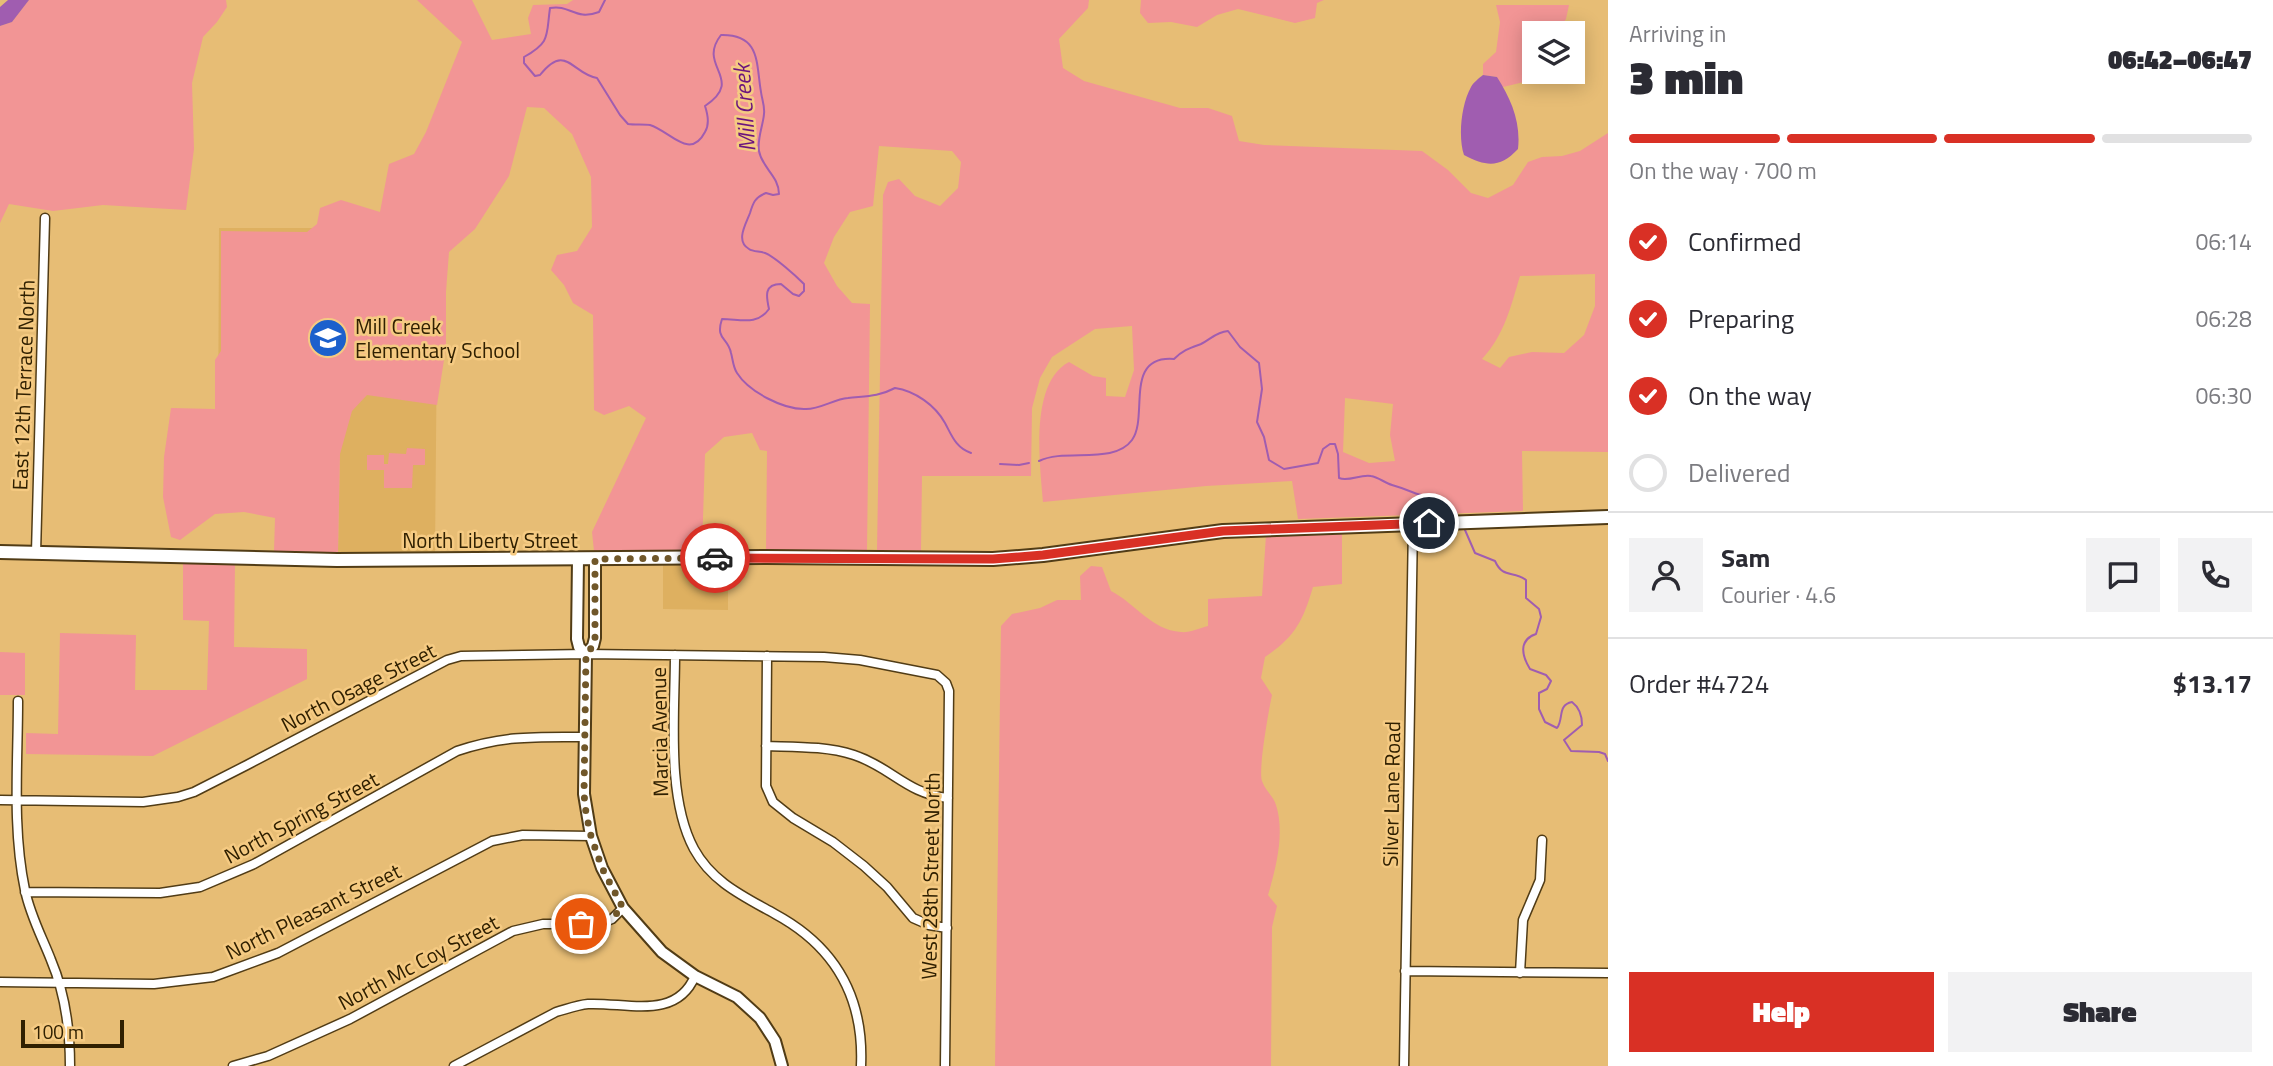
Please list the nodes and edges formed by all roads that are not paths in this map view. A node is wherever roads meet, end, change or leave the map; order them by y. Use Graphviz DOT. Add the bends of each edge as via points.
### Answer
graph roads {
  1 [pos="45,218"];
  2 [pos="1608,517"];
  3 [pos="1413,524"];
  4 [pos="0,552"];
  5 [pos="36,553"];
  6 [pos="578,559"];
  7 [pos="595,559"];
  8 [pos="586,654"];
  9 [pos="675,655"];
  10 [pos="766,656"];
  11 [pos="947,686"];
  12 [pos="18,701"];
  13 [pos="585,737"];
  14 [pos="766,746"];
  15 [pos="948,798"];
  16 [pos="0,800"];
  17 [pos="17,800"];
  18 [pos="591,836"];
  19 [pos="1542,840"];
  20 [pos="25,892"];
  21 [pos="623,908"];
  22 [pos="947,928"];
  23 [pos="1405,971"];
  24 [pos="1520,972"];
  25 [pos="1608,973"];
  26 [pos="695,976"];
  27 [pos="0,982"];
  28 [pos="59,982"];
  29 [pos="70,1066"];
  30 [pos="233,1066"];
  31 [pos="454,1066"];
  32 [pos="782,1066"];
  33 [pos="861,1066"];
  34 [pos="944,1066"];
  35 [pos="1404,1066"];
  1 -- 5 [label="street, East 12th Terrace North"];
  2 -- 3 [label="main road, North Liberty Street"];
  3 -- 7 [label="main road, North Liberty Street" via="1223,531 993,559"];
  3 -- 23 [label="street, Silver Lane Road"];
  4 -- 5 [label="main road, North Liberty Street"];
  5 -- 6 [label="main road, North Liberty Street" via="337,560"];
  6 -- 7 [label="main road, North Liberty Street"];
  6 -- 8 [label="street" via="577,639"];
  7 -- 8 [label="street" via="595,638"];
  8 -- 9 [label="street, North Osage Street"];
  8 -- 13 [label="street"];
  8 -- 17 [label="street, North Osage Street" via="475,654 447,660 178,797 143,802"];
  9 -- 10 [label="street, North Osage Street"];
  9 -- 33 [label="street, Marcia Avenue" via="675,788 686,833 721,882 799,929 839,971 854,998 860,1022"];
  10 -- 11 [label="street, North Osage Street" via="860,660 937,675"];
  10 -- 14 [label="street"];
  11 -- 15 [label="street, West 28th Street North"];
  12 -- 17 [label="street"];
  13 -- 18 [label="street" via="584,794"];
  13 -- 20 [label="street, North Spring Street" via="514,737 457,751 254,863 200,887 160,893"];
  14 -- 15 [label="street" via="811,747 854,755 919,792"];
  14 -- 22 [label="street" via="766,786 773,802 864,866 914,918"];
  15 -- 22 [label="street, West 28th Street North"];
  16 -- 17 [label="street, North Osage Street"];
  17 -- 20 [label="street"];
  18 -- 21 [label="street"];
  18 -- 28 [label="street, North Pleasant Street" via="523,835 492,841 278,953 213,977 153,984"];
  19 -- 24 [label="street" via="1540,880 1522,920"];
  20 -- 28 [label="street"];
  21 -- 26 [label="street" via="662,952"];
  21 -- 30 [label="street, North Mc Coy Street" via="600,923 543,924 513,931 350,1018 268,1056"];
  22 -- 34 [label="street, West 28th Street North"];
  23 -- 24 [label="street"];
  23 -- 35 [label="street, Silver Lane Road"];
  24 -- 25 [label="street"];
  26 -- 31 [label="street" via="686,992 667,1004 574,1006"];
  26 -- 32 [label="street" via="737,998 760,1018 775,1041"];
  27 -- 28 [label="street, North Pleasant Street"];
  28 -- 29 [label="street"];
}
